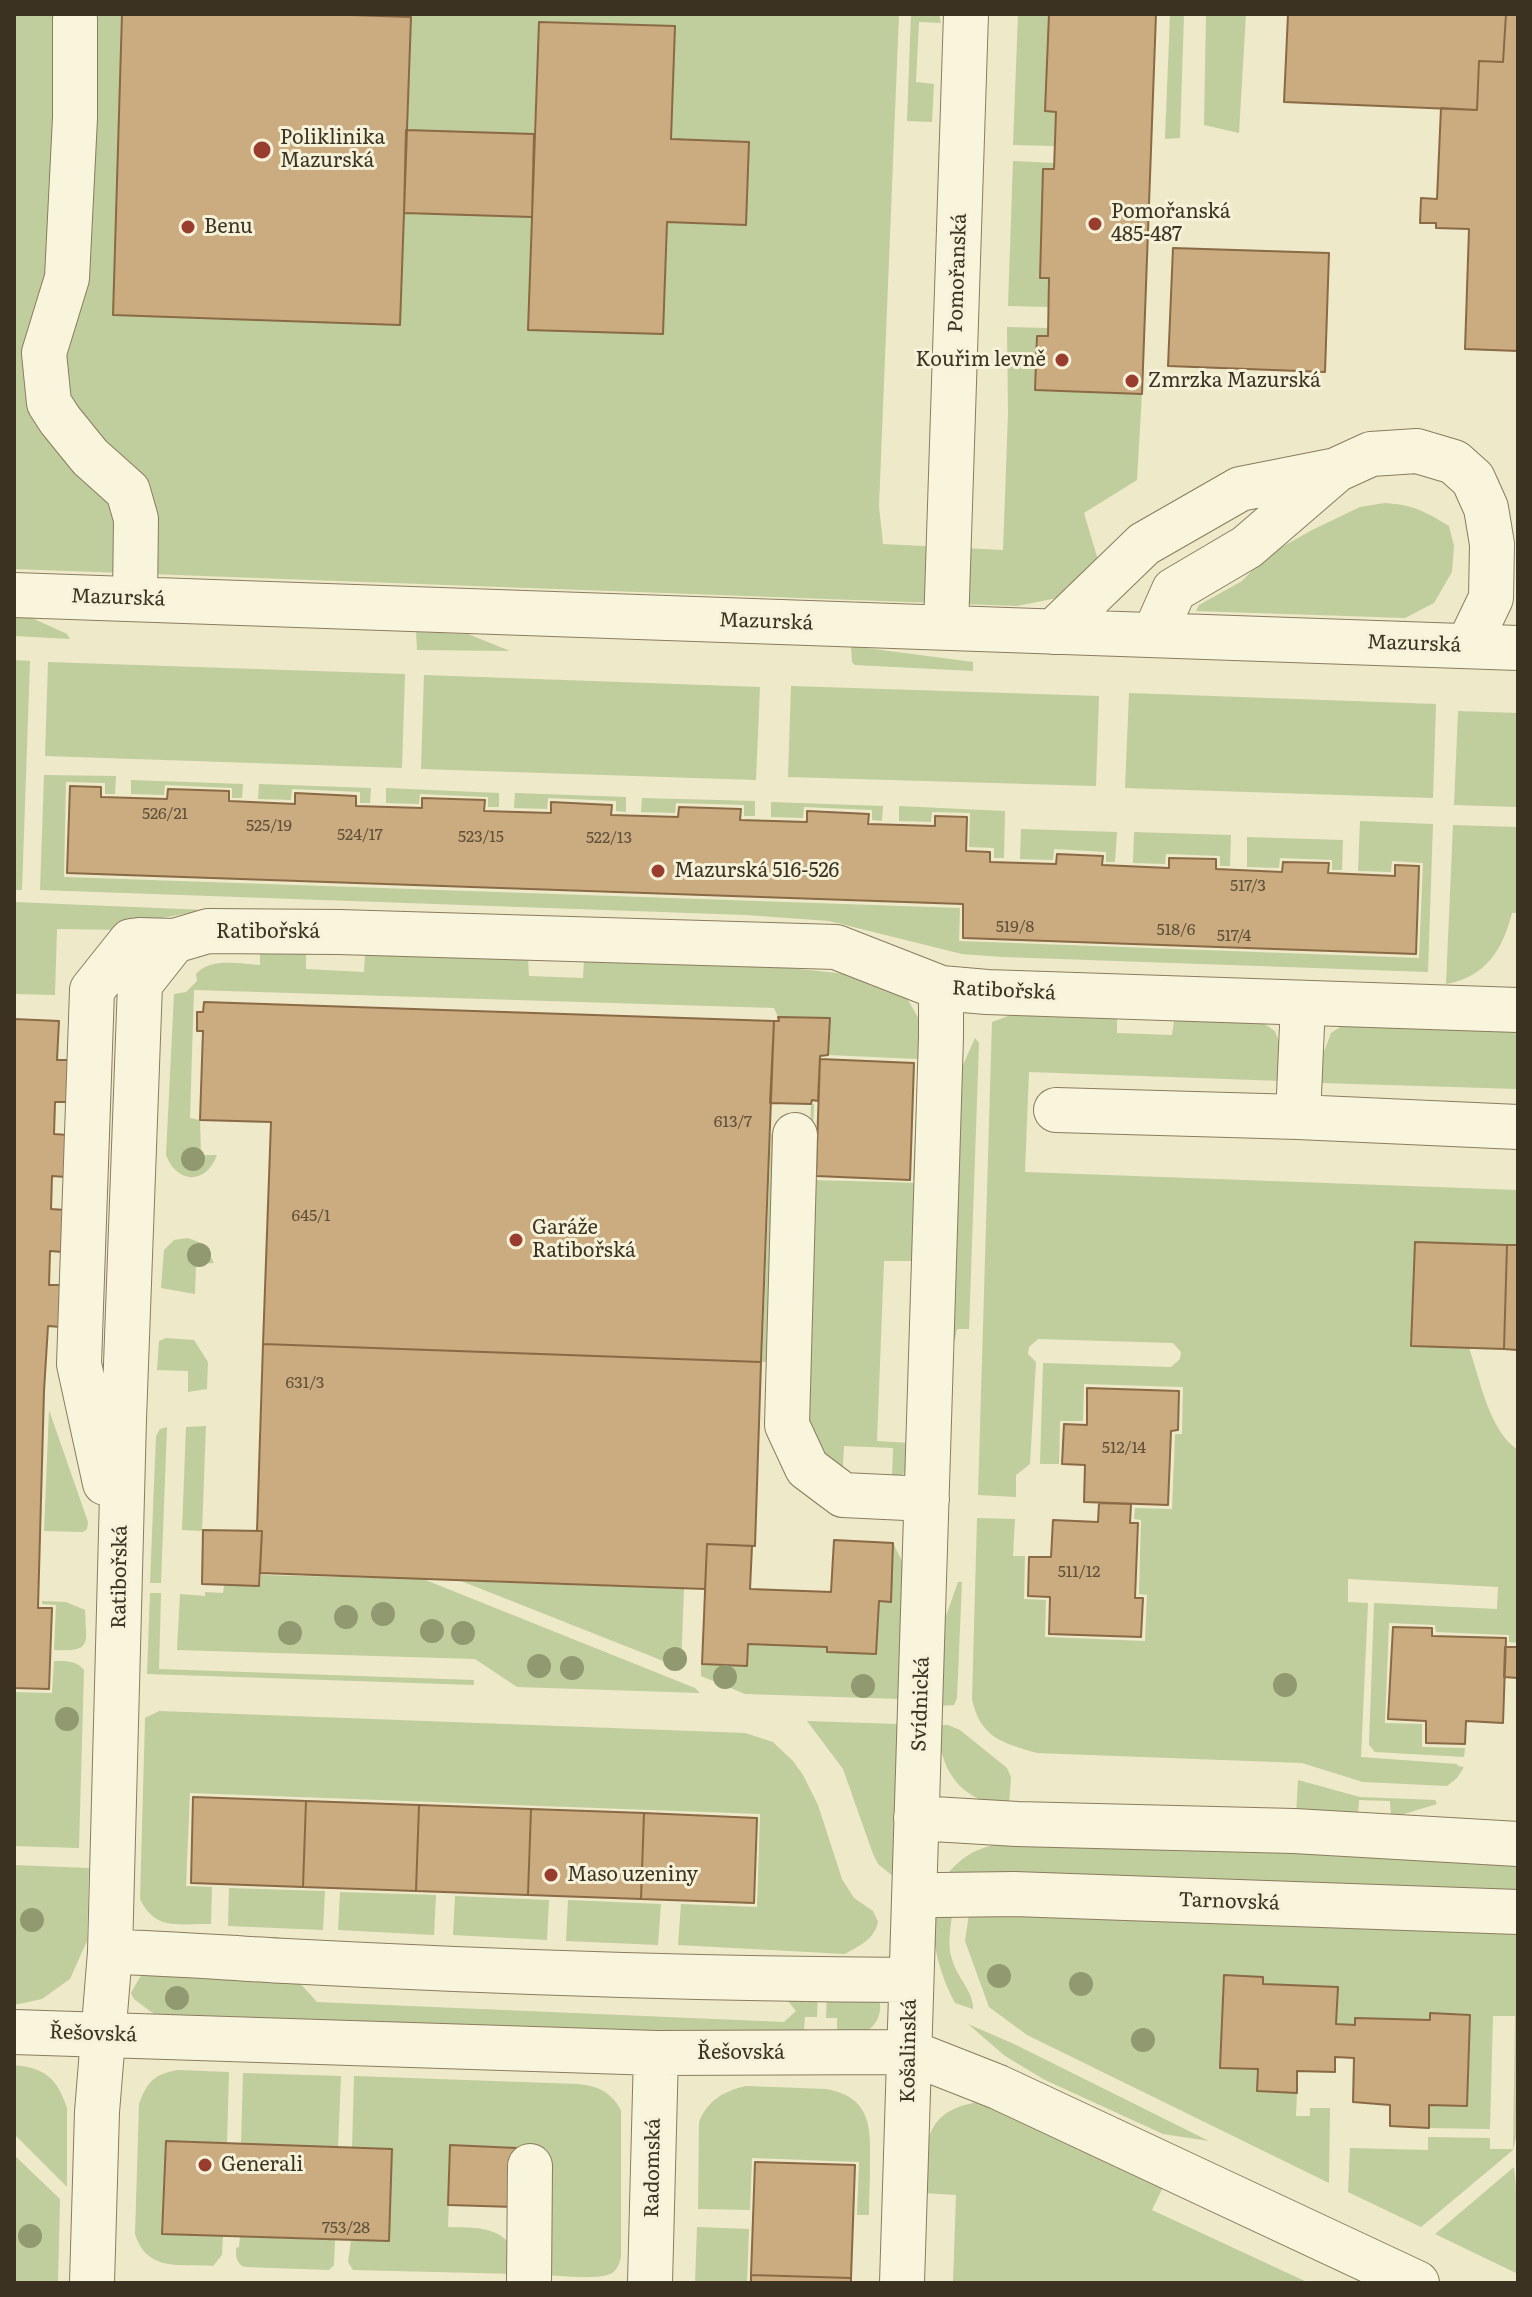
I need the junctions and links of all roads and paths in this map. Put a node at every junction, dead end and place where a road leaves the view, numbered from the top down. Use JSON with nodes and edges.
{"nodes":[{"id":1,"x":966,"y":14,"type":"edge"},
{"id":2,"x":75,"y":19,"type":"dead end"},
{"id":3,"x":1336,"y":470,"type":"junction"},
{"id":4,"x":14,"y":595,"type":"edge"},
{"id":5,"x":135,"y":599,"type":"junction"},
{"id":6,"x":946,"y":628,"type":"junction"},
{"id":7,"x":1053,"y":632,"type":"junction"},
{"id":8,"x":1154,"y":635,"type":"junction"},
{"id":9,"x":1468,"y":646,"type":"junction"},
{"id":10,"x":1518,"y":648,"type":"edge"},
{"id":11,"x":941,"y":988,"type":"junction"},
{"id":12,"x":1303,"y":1003,"type":"junction"},
{"id":13,"x":1518,"y":1010,"type":"edge"},
{"id":14,"x":1056,"y":1110,"type":"dead end"},
{"id":15,"x":1298,"y":1117,"type":"junction"},
{"id":16,"x":1518,"y":1127,"type":"edge"},
{"id":17,"x":795,"y":1135,"type":"dead end"},
{"id":18,"x":927,"y":1499,"type":"junction"},
{"id":19,"x":916,"y":1818,"type":"junction"},
{"id":20,"x":1518,"y":1844,"type":"edge"},
{"id":21,"x":939,"y":1895,"type":"dead end"},
{"id":22,"x":1518,"y":1912,"type":"edge"},
{"id":23,"x":110,"y":1952,"type":"junction"},
{"id":24,"x":911,"y":1980,"type":"junction"},
{"id":25,"x":14,"y":2032,"type":"edge"},
{"id":26,"x":103,"y":2035,"type":"junction"},
{"id":27,"x":909,"y":2052,"type":"junction"},
{"id":28,"x":656,"y":2053,"type":"junction"},
{"id":29,"x":530,"y":2166,"type":"dead end"},
{"id":30,"x":92,"y":2283,"type":"edge"},
{"id":31,"x":529,"y":2283,"type":"edge"},
{"id":32,"x":650,"y":2283,"type":"edge"},
{"id":33,"x":902,"y":2283,"type":"edge"},
{"id":34,"x":1417,"y":2283,"type":"edge"}],
"edges":[{"from":1,"to":6,"type":"street","name":"Pomořanská"},
{"from":2,"to":5,"type":"street"},
{"from":3,"to":7,"type":"street"},
{"from":3,"to":8,"type":"street"},
{"from":3,"to":9,"type":"street"},
{"from":4,"to":5,"type":"street","name":"Mazurská"},
{"from":5,"to":6,"type":"street","name":"Mazurská"},
{"from":6,"to":7,"type":"street","name":"Mazurská"},
{"from":7,"to":8,"type":"street","name":"Mazurská"},
{"from":8,"to":9,"type":"street","name":"Mazurská"},
{"from":9,"to":10,"type":"street","name":"Mazurská"},
{"from":11,"to":12,"type":"street","name":"Ratibořská"},
{"from":11,"to":18,"type":"street","name":"Svídnická"},
{"from":11,"to":23,"type":"street","name":"Ratibořská"},
{"from":12,"to":13,"type":"street","name":"Ratibořská"},
{"from":12,"to":15,"type":"street"},
{"from":14,"to":15,"type":"street"},
{"from":15,"to":16,"type":"street"},
{"from":17,"to":18,"type":"street"},
{"from":18,"to":19,"type":"street","name":"Svídnická"},
{"from":19,"to":20,"type":"street"},
{"from":19,"to":24,"type":"street","name":"Košalinská"},
{"from":21,"to":22,"type":"street","name":"Tarnovská"},
{"from":23,"to":24,"type":"street"},
{"from":23,"to":26,"type":"street","name":"Ratibořská"},
{"from":24,"to":27,"type":"street","name":"Košalinská"},
{"from":25,"to":26,"type":"street","name":"Řešovská"},
{"from":26,"to":28,"type":"street","name":"Řešovská"},
{"from":26,"to":30,"type":"street","name":"Ratibořská"},
{"from":27,"to":28,"type":"street","name":"Řešovská"},
{"from":27,"to":33,"type":"street","name":"Košalinská"},
{"from":27,"to":34,"type":"street","name":"Řešovská"},
{"from":28,"to":32,"type":"street","name":"Radomská"},
{"from":29,"to":31,"type":"street"}]}
